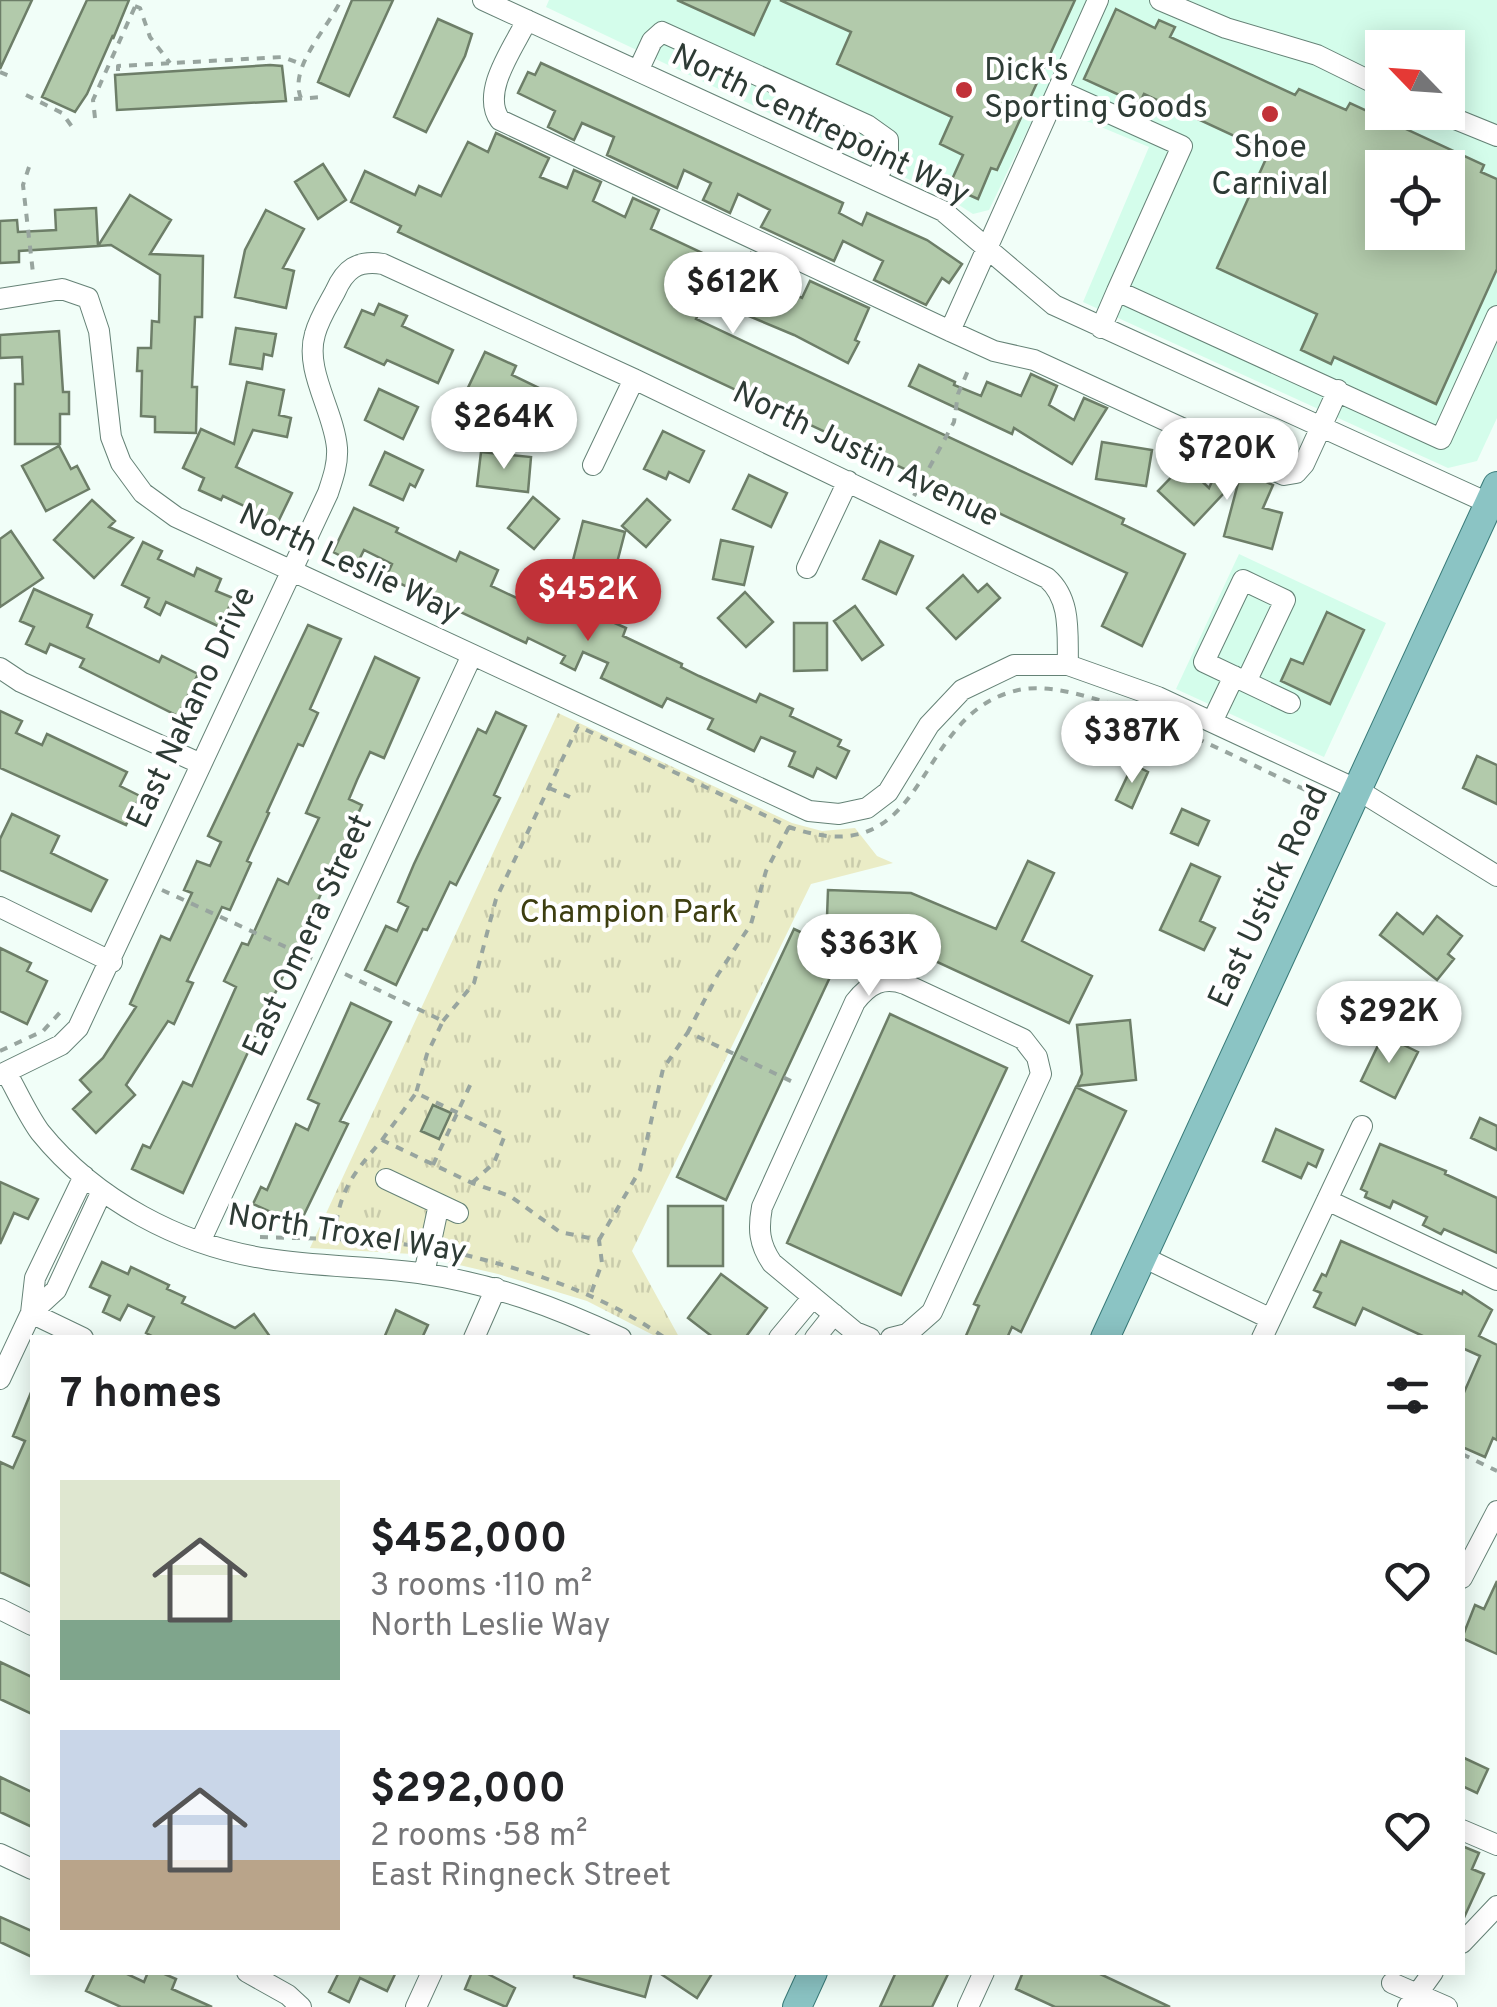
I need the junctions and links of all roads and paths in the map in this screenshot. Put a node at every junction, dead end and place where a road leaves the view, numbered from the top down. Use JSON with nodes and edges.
{"nodes":[{"id":1,"x":341,"y":0,"type":"edge"},
{"id":2,"x":483,"y":0,"type":"edge"},
{"id":3,"x":1098,"y":0,"type":"edge"},
{"id":4,"x":1160,"y":0,"type":"edge"},
{"id":5,"x":137,"y":3,"type":"edge"},
{"id":6,"x":528,"y":20,"type":"junction"},
{"id":7,"x":170,"y":63,"type":"junction"},
{"id":8,"x":300,"y":68,"type":"junction"},
{"id":9,"x":118,"y":71,"type":"dead end"},
{"id":10,"x":638,"y":71,"type":"junction"},
{"id":11,"x":0,"y":72,"type":"edge"},
{"id":12,"x":14,"y":78,"type":"dead end"},
{"id":13,"x":1365,"y":79,"type":"edge"},
{"id":14,"x":1058,"y":90,"type":"junction"},
{"id":15,"x":26,"y":95,"type":"dead end"},
{"id":16,"x":324,"y":97,"type":"dead end"},
{"id":17,"x":95,"y":118,"type":"dead end"},
{"id":18,"x":1465,"y":123,"type":"edge"},
{"id":19,"x":72,"y":128,"type":"dead end"},
{"id":20,"x":1497,"y":136,"type":"edge"},
{"id":21,"x":29,"y":167,"type":"dead end"},
{"id":22,"x":876,"y":180,"type":"junction"},
{"id":23,"x":987,"y":248,"type":"junction"},
{"id":24,"x":350,"y":267,"type":"joint"},
{"id":25,"x":1117,"y":291,"type":"junction"},
{"id":26,"x":35,"y":293,"type":"junction"},
{"id":27,"x":0,"y":298,"type":"edge"},
{"id":28,"x":1497,"y":316,"type":"edge"},
{"id":29,"x":1101,"y":328,"type":"junction"},
{"id":30,"x":950,"y":331,"type":"junction"},
{"id":31,"x":970,"y":366,"type":"dead end"},
{"id":32,"x":634,"y":379,"type":"junction"},
{"id":33,"x":1338,"y":390,"type":"junction"},
{"id":34,"x":1320,"y":428,"type":"junction"},
{"id":35,"x":593,"y":465,"type":"dead end"},
{"id":36,"x":848,"y":480,"type":"junction"},
{"id":37,"x":1494,"y":499,"type":"edge"},
{"id":38,"x":908,"y":510,"type":"junction"},
{"id":39,"x":807,"y":568,"type":"dead end"},
{"id":40,"x":289,"y":572,"type":"junction"},
{"id":41,"x":472,"y":655,"type":"junction"},
{"id":42,"x":1068,"y":666,"type":"junction"},
{"id":43,"x":0,"y":668,"type":"edge"},
{"id":44,"x":1240,"y":679,"type":"junction"},
{"id":45,"x":1290,"y":703,"type":"dead end"},
{"id":46,"x":1212,"y":722,"type":"junction"},
{"id":47,"x":199,"y":763,"type":"junction"},
{"id":48,"x":549,"y":788,"type":"dead end"},
{"id":49,"x":1358,"y":790,"type":"junction"},
{"id":50,"x":570,"y":797,"type":"dead end"},
{"id":51,"x":789,"y":827,"type":"dead end"},
{"id":52,"x":1497,"y":876,"type":"edge"},
{"id":53,"x":158,"y":888,"type":"dead end"},
{"id":54,"x":0,"y":907,"type":"edge"},
{"id":55,"x":316,"y":961,"type":"dead end"},
{"id":56,"x":112,"y":962,"type":"junction"},
{"id":57,"x":339,"y":972,"type":"dead end"},
{"id":58,"x":69,"y":999,"type":"dead end"},
{"id":59,"x":688,"y":1032,"type":"junction"},
{"id":60,"x":0,"y":1051,"type":"edge"},
{"id":61,"x":3,"y":1074,"type":"edge"},
{"id":62,"x":473,"y":1079,"type":"dead end"},
{"id":63,"x":815,"y":1092,"type":"junction"},
{"id":64,"x":416,"y":1094,"type":"junction"},
{"id":65,"x":457,"y":1113,"type":"junction"},
{"id":66,"x":1362,"y":1126,"type":"dead end"},
{"id":67,"x":382,"y":1140,"type":"dead end"},
{"id":68,"x":433,"y":1165,"type":"dead end"},
{"id":69,"x":84,"y":1176,"type":"junction"},
{"id":70,"x":386,"y":1179,"type":"dead end"},
{"id":71,"x":472,"y":1183,"type":"dead end"},
{"id":72,"x":102,"y":1191,"type":"junction"},
{"id":73,"x":1326,"y":1200,"type":"junction"},
{"id":74,"x":599,"y":1240,"type":"dead end"},
{"id":75,"x":200,"y":1242,"type":"junction"},
{"id":76,"x":1142,"y":1257,"type":"junction"},
{"id":77,"x":424,"y":1274,"type":"junction"},
{"id":78,"x":1497,"y":1280,"type":"edge"},
{"id":79,"x":496,"y":1288,"type":"junction"},
{"id":80,"x":814,"y":1297,"type":"junction"},
{"id":81,"x":31,"y":1313,"type":"junction"},
{"id":82,"x":834,"y":1314,"type":"junction"},
{"id":83,"x":1267,"y":1328,"type":"edge"},
{"id":84,"x":77,"y":1335,"type":"edge"},
{"id":85,"x":475,"y":1335,"type":"edge"},
{"id":86,"x":614,"y":1335,"type":"edge"},
{"id":87,"x":782,"y":1335,"type":"edge"},
{"id":88,"x":816,"y":1335,"type":"edge"},
{"id":89,"x":862,"y":1335,"type":"edge"},
{"id":90,"x":900,"y":1335,"type":"edge"},
{"id":91,"x":1106,"y":1335,"type":"edge"},
{"id":92,"x":0,"y":1380,"type":"edge"},
{"id":93,"x":1465,"y":1455,"type":"edge"},
{"id":94,"x":1497,"y":1470,"type":"edge"},
{"id":95,"x":1497,"y":1511,"type":"edge"},
{"id":96,"x":1465,"y":1572,"type":"edge"},
{"id":97,"x":0,"y":1609,"type":"edge"},
{"id":98,"x":30,"y":1624,"type":"edge"},
{"id":99,"x":1465,"y":1831,"type":"edge"},
{"id":100,"x":1497,"y":1846,"type":"edge"},
{"id":101,"x":0,"y":1854,"type":"edge"},
{"id":102,"x":30,"y":1868,"type":"edge"},
{"id":103,"x":1497,"y":1906,"type":"edge"},
{"id":104,"x":1465,"y":1940,"type":"edge"},
{"id":105,"x":253,"y":1975,"type":"edge"},
{"id":106,"x":431,"y":1975,"type":"edge"},
{"id":107,"x":811,"y":1975,"type":"edge"},
{"id":108,"x":983,"y":1975,"type":"edge"},
{"id":109,"x":1431,"y":1975,"type":"edge"},
{"id":110,"x":1392,"y":1982,"type":"dead end"},
{"id":111,"x":1413,"y":2000,"type":"edge"},
{"id":112,"x":975,"y":2005,"type":"edge"},
{"id":113,"x":301,"y":2007,"type":"edge"},
{"id":114,"x":416,"y":2007,"type":"edge"},
{"id":115,"x":797,"y":2007,"type":"edge"},
{"id":116,"x":1447,"y":2007,"type":"edge"}],
"edges":[{"from":1,"to":8,"type":"path"},
{"from":2,"to":6,"type":"street","name":"North Centrepoint Way"},
{"from":3,"to":14,"type":"street"},
{"from":4,"to":13,"type":"street"},
{"from":5,"to":7,"type":"path"},
{"from":5,"to":17,"type":"path"},
{"from":6,"to":10,"type":"street","name":"North Centrepoint Way"},
{"from":6,"to":30,"type":"street"},
{"from":7,"to":8,"type":"path"},
{"from":7,"to":9,"type":"path"},
{"from":8,"to":16,"type":"path"},
{"from":10,"to":22,"type":"street","name":"North Centrepoint Way"},
{"from":10,"to":22,"type":"street"},
{"from":11,"to":12,"type":"path"},
{"from":14,"to":23,"type":"street"},
{"from":14,"to":25,"type":"street"},
{"from":15,"to":19,"type":"path"},
{"from":18,"to":20,"type":"street"},
{"from":21,"to":26,"type":"path"},
{"from":22,"to":23,"type":"street","name":"North Centrepoint Way"},
{"from":23,"to":29,"type":"street","name":"North Centrepoint Way"},
{"from":23,"to":30,"type":"street"},
{"from":24,"to":32,"type":"street","name":"North Justin Avenue"},
{"from":24,"to":40,"type":"street","name":"East Nakano Drive"},
{"from":25,"to":29,"type":"street"},
{"from":25,"to":33,"type":"street"},
{"from":26,"to":27,"type":"street"},
{"from":26,"to":40,"type":"street","name":"North Leslie Way"},
{"from":28,"to":33,"type":"street"},
{"from":29,"to":34,"type":"street","name":"North Centrepoint Way"},
{"from":30,"to":34,"type":"street"},
{"from":31,"to":38,"type":"path"},
{"from":32,"to":35,"type":"street"},
{"from":32,"to":36,"type":"street","name":"North Justin Avenue"},
{"from":33,"to":34,"type":"street"},
{"from":34,"to":37,"type":"street","name":"North Centrepoint Way"},
{"from":36,"to":38,"type":"street","name":"North Justin Avenue"},
{"from":36,"to":39,"type":"street"},
{"from":37,"to":49,"type":"main road","name":"East Ustick Road"},
{"from":38,"to":42,"type":"street","name":"North Justin Avenue"},
{"from":40,"to":41,"type":"street","name":"North Leslie Way"},
{"from":40,"to":47,"type":"street","name":"East Nakano Drive"},
{"from":41,"to":42,"type":"street","name":"North Leslie Way"},
{"from":41,"to":75,"type":"street","name":"East Omera Street"},
{"from":42,"to":46,"type":"street","name":"North Leslie Way"},
{"from":43,"to":47,"type":"street"},
{"from":44,"to":44,"type":"street"},
{"from":44,"to":45,"type":"street"},
{"from":44,"to":46,"type":"street"},
{"from":46,"to":49,"type":"street","name":"North Leslie Way"},
{"from":47,"to":56,"type":"street","name":"East Nakano Drive"},
{"from":48,"to":50,"type":"path"},
{"from":49,"to":52,"type":"street","name":"North Leslie Way"},
{"from":49,"to":76,"type":"main road","name":"East Ustick Road"},
{"from":51,"to":59,"type":"path"},
{"from":53,"to":55,"type":"path"},
{"from":54,"to":56,"type":"street"},
{"from":56,"to":61,"type":"street","name":"East Nakano Drive"},
{"from":57,"to":64,"type":"path"},
{"from":58,"to":60,"type":"path"},
{"from":59,"to":63,"type":"path"},
{"from":59,"to":74,"type":"path"},
{"from":61,"to":69,"type":"street","name":"North Troxel Way"},
{"from":62,"to":65,"type":"path"},
{"from":63,"to":80,"type":"street"},
{"from":63,"to":90,"type":"street"},
{"from":64,"to":65,"type":"path"},
{"from":64,"to":67,"type":"path"},
{"from":65,"to":68,"type":"path"},
{"from":65,"to":71,"type":"path"},
{"from":66,"to":73,"type":"street"},
{"from":69,"to":72,"type":"street","name":"North Troxel Way"},
{"from":69,"to":81,"type":"street"},
{"from":70,"to":77,"type":"street"},
{"from":72,"to":75,"type":"street","name":"North Troxel Way"},
{"from":72,"to":81,"type":"street"},
{"from":73,"to":78,"type":"street"},
{"from":73,"to":83,"type":"street"},
{"from":75,"to":77,"type":"street","name":"North Troxel Way"},
{"from":76,"to":83,"type":"street"},
{"from":76,"to":91,"type":"main road","name":"East Ustick Road"},
{"from":77,"to":79,"type":"street","name":"North Troxel Way"},
{"from":79,"to":85,"type":"street"},
{"from":79,"to":86,"type":"street","name":"North Troxel Way"},
{"from":80,"to":82,"type":"street"},
{"from":80,"to":87,"type":"street"},
{"from":81,"to":84,"type":"street"},
{"from":81,"to":92,"type":"street"},
{"from":82,"to":88,"type":"street"},
{"from":82,"to":89,"type":"street"},
{"from":93,"to":94,"type":"path"},
{"from":95,"to":96,"type":"street"},
{"from":97,"to":98,"type":"street"},
{"from":99,"to":100,"type":"street"},
{"from":101,"to":102,"type":"street"},
{"from":103,"to":104,"type":"street"},
{"from":105,"to":113,"type":"street"},
{"from":106,"to":114,"type":"street"},
{"from":107,"to":115,"type":"main road"},
{"from":108,"to":112,"type":"street"},
{"from":109,"to":111,"type":"street"},
{"from":110,"to":111,"type":"street"},
{"from":111,"to":116,"type":"street"}]}
